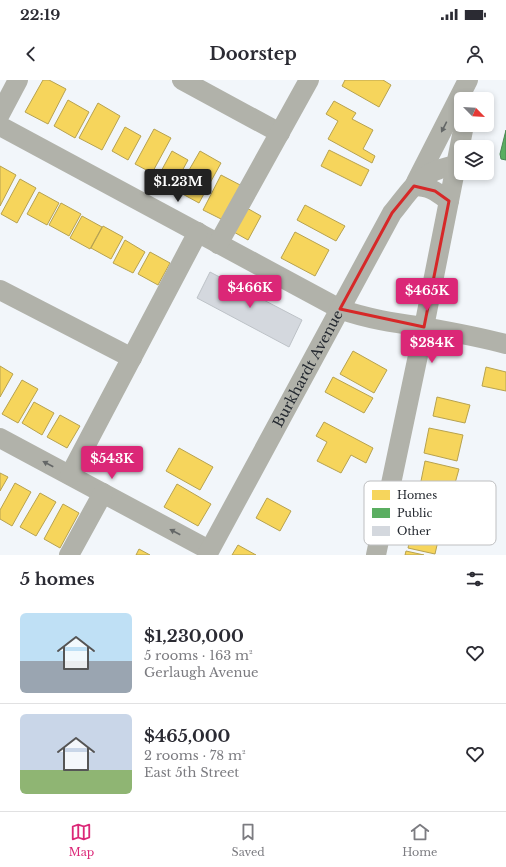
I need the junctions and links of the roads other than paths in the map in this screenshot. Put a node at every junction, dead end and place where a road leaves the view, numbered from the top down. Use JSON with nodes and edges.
{"nodes":[{"id":1,"x":18,"y":80,"type":"edge"},
{"id":2,"x":182,"y":80,"type":"edge"},
{"id":3,"x":309,"y":80,"type":"edge"},
{"id":4,"x":468,"y":80,"type":"edge"},
{"id":5,"x":473,"y":80,"type":"edge"},
{"id":6,"x":470,"y":92,"type":"edge"},
{"id":7,"x":0,"y":114,"type":"edge"},
{"id":8,"x":0,"y":126,"type":"edge"},
{"id":9,"x":280,"y":133,"type":"junction"},
{"id":10,"x":454,"y":165,"type":"edge"},
{"id":11,"x":454,"y":175,"type":"edge"},
{"id":12,"x":414,"y":186,"type":"junction"},
{"id":13,"x":449,"y":201,"type":"junction"},
{"id":14,"x":198,"y":232,"type":"junction"},
{"id":15,"x":218,"y":244,"type":"junction"},
{"id":16,"x":0,"y":290,"type":"edge"},
{"id":17,"x":340,"y":309,"type":"junction"},
{"id":18,"x":424,"y":327,"type":"junction"},
{"id":19,"x":506,"y":344,"type":"edge"},
{"id":20,"x":132,"y":358,"type":"junction"},
{"id":21,"x":0,"y":438,"type":"edge"},
{"id":22,"x":70,"y":475,"type":"junction"},
{"id":23,"x":392,"y":481,"type":"edge"},
{"id":24,"x":103,"y":493,"type":"junction"},
{"id":25,"x":378,"y":545,"type":"edge"},
{"id":26,"x":208,"y":553,"type":"edge"},
{"id":27,"x":69,"y":555,"type":"edge"},
{"id":28,"x":376,"y":555,"type":"edge"}],
"edges":[{"from":1,"to":7,"type":"street"},
{"from":2,"to":9,"type":"street"},
{"from":3,"to":9,"type":"street"},
{"from":4,"to":12,"type":"street","name":"Burkhardt Avenue","one_way":true},
{"from":5,"to":6,"type":"street"},
{"from":8,"to":14,"type":"street"},
{"from":9,"to":15,"type":"street"},
{"from":10,"to":12,"type":"street","name":"Burkhardt Avenue"},
{"from":11,"to":13,"type":"street"},
{"from":12,"to":13,"type":"street"},
{"from":12,"to":17,"type":"street","name":"Burkhardt Avenue"},
{"from":13,"to":18,"type":"street"},
{"from":14,"to":15,"type":"street"},
{"from":14,"to":20,"type":"street"},
{"from":15,"to":17,"type":"street"},
{"from":16,"to":20,"type":"street"},
{"from":17,"to":18,"type":"street"},
{"from":17,"to":26,"type":"street","name":"Burkhardt Avenue"},
{"from":18,"to":19,"type":"street"},
{"from":18,"to":23,"type":"street"},
{"from":20,"to":22,"type":"street"},
{"from":22,"to":21,"type":"street","one_way":true},
{"from":22,"to":24,"type":"street"},
{"from":26,"to":24,"type":"street","one_way":true},
{"from":24,"to":27,"type":"street"},
{"from":25,"to":28,"type":"street"}]}
